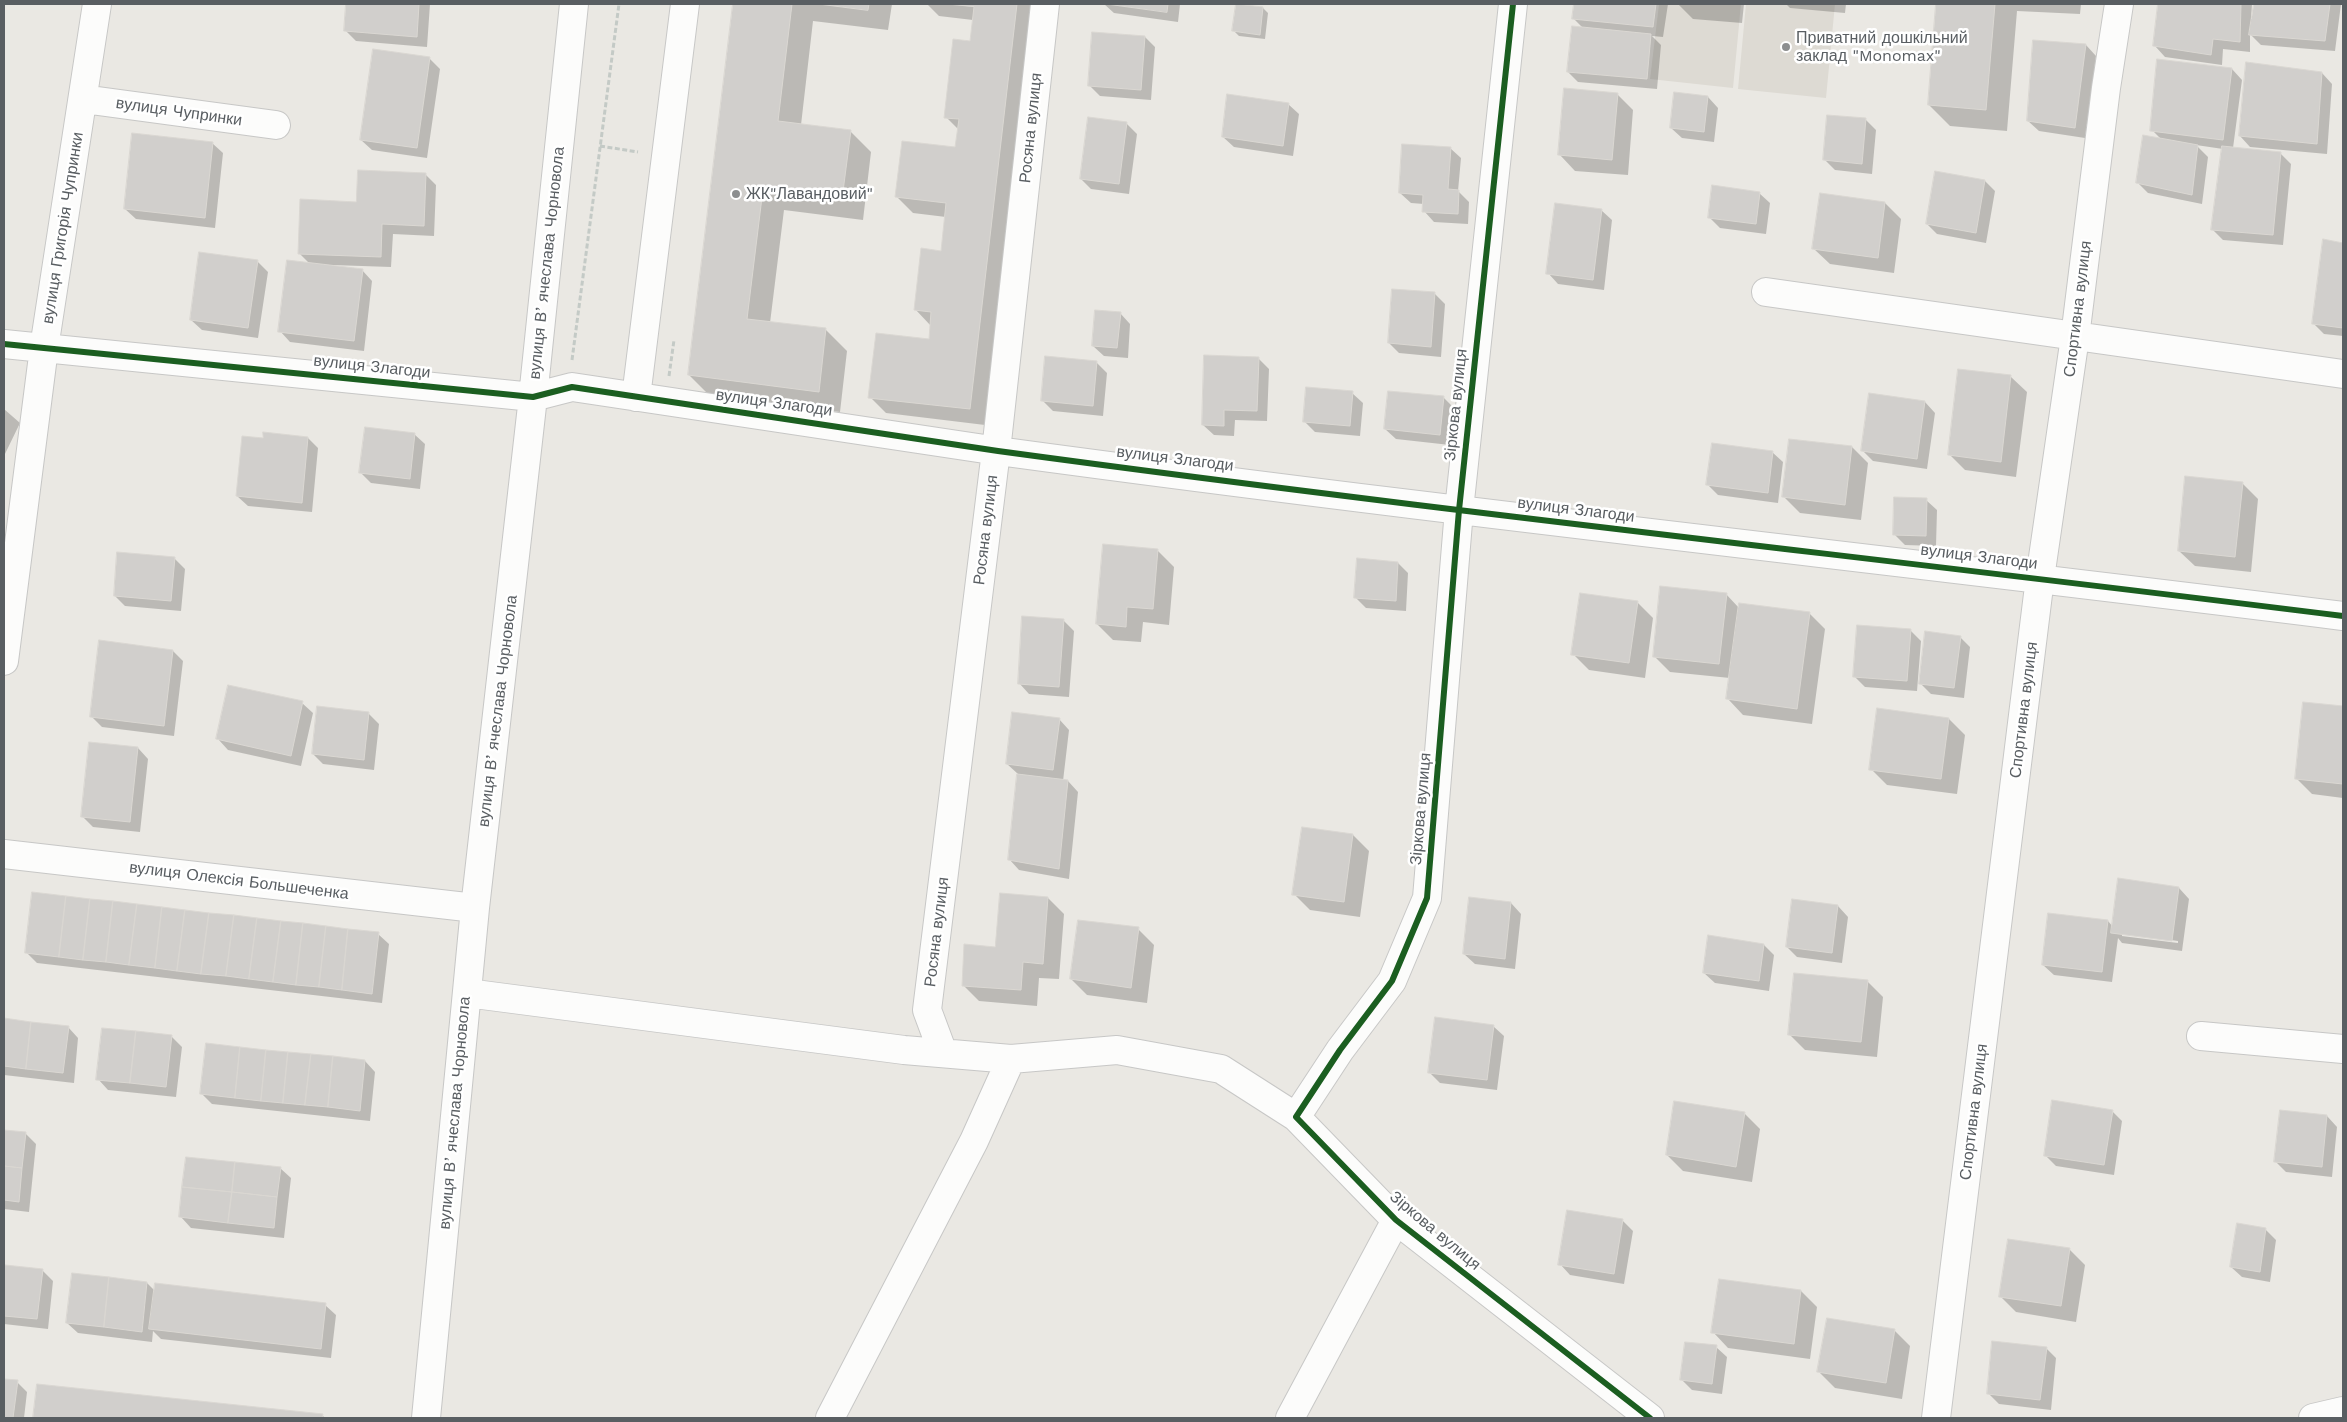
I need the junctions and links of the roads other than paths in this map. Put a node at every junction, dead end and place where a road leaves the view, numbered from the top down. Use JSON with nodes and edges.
{"nodes":[{"id":1,"x":97,"y":4,"type":"edge"},
{"id":2,"x":574,"y":4,"type":"edge"},
{"id":3,"x":685,"y":4,"type":"edge"},
{"id":4,"x":1045,"y":4,"type":"edge"},
{"id":5,"x":1513,"y":4,"type":"edge"},
{"id":6,"x":2119,"y":4,"type":"edge"},
{"id":7,"x":82,"y":99,"type":"junction"},
{"id":8,"x":276,"y":125,"type":"dead end"},
{"id":9,"x":1766,"y":292,"type":"dead end"},
{"id":10,"x":2074,"y":337,"type":"junction"},
{"id":11,"x":4,"y":344,"type":"edge"},
{"id":12,"x":44,"y":348,"type":"junction"},
{"id":13,"x":2343,"y":374,"type":"edge"},
{"id":14,"x":533,"y":397,"type":"junction"},
{"id":15,"x":636,"y":397,"type":"junction"},
{"id":16,"x":996,"y":450,"type":"junction"},
{"id":17,"x":1459,"y":510,"type":"junction"},
{"id":18,"x":2040,"y":578,"type":"junction"},
{"id":19,"x":2343,"y":616,"type":"edge"},
{"id":20,"x":4,"y":661,"type":"edge"},
{"id":21,"x":4,"y":854,"type":"edge"},
{"id":22,"x":475,"y":908,"type":"junction"},
{"id":23,"x":467,"y":993,"type":"junction"},
{"id":24,"x":2201,"y":1036,"type":"dead end"},
{"id":25,"x":2343,"y":1049,"type":"edge"},
{"id":26,"x":943,"y":1053,"type":"junction"},
{"id":27,"x":1011,"y":1059,"type":"junction"},
{"id":28,"x":1296,"y":1117,"type":"junction"},
{"id":29,"x":1396,"y":1220,"type":"junction"},
{"id":30,"x":2343,"y":1411,"type":"edge"},
{"id":31,"x":426,"y":1418,"type":"edge"},
{"id":32,"x":830,"y":1418,"type":"edge"},
{"id":33,"x":1290,"y":1418,"type":"edge"},
{"id":34,"x":1650,"y":1418,"type":"edge"},
{"id":35,"x":1936,"y":1418,"type":"edge"},
{"id":36,"x":2313,"y":1418,"type":"edge"}],
"edges":[{"from":1,"to":7,"type":"street","name":"вулиця Григорія Чупринки"},
{"from":2,"to":14,"type":"street","name":"вулиця Вʼячеслава Чорновола"},
{"from":3,"to":15,"type":"street"},
{"from":4,"to":16,"type":"street","name":"Росяна вулиця"},
{"from":5,"to":17,"type":"street","name":"Зіркова вулиця"},
{"from":6,"to":10,"type":"street","name":"Спортивна вулиця"},
{"from":7,"to":8,"type":"street","name":"вулиця Чупринки"},
{"from":7,"to":12,"type":"street","name":"вулиця Григорія Чупринки"},
{"from":9,"to":10,"type":"street"},
{"from":10,"to":13,"type":"street"},
{"from":10,"to":18,"type":"street","name":"Спортивна вулиця"},
{"from":11,"to":12,"type":"street","name":"вулиця Злагоди"},
{"from":12,"to":14,"type":"street","name":"вулиця Злагоди"},
{"from":12,"to":20,"type":"street","name":"вулиця Григорія Чупринки"},
{"from":14,"to":15,"type":"street","name":"вулиця Злагоди"},
{"from":14,"to":22,"type":"street","name":"вулиця Вʼячеслава Чорновола"},
{"from":15,"to":16,"type":"street","name":"вулиця Злагоди"},
{"from":16,"to":17,"type":"street","name":"вулиця Злагоди"},
{"from":16,"to":26,"type":"street","name":"Росяна вулиця"},
{"from":17,"to":18,"type":"street","name":"вулиця Злагоди"},
{"from":17,"to":28,"type":"street","name":"Зіркова вулиця"},
{"from":18,"to":19,"type":"street","name":"вулиця Злагоди"},
{"from":18,"to":35,"type":"street","name":"Спортивна вулиця"},
{"from":21,"to":22,"type":"street","name":"вулиця Олексія Большеченка"},
{"from":22,"to":23,"type":"street","name":"вулиця Вʼячеслава Чорновола"},
{"from":23,"to":26,"type":"street"},
{"from":23,"to":31,"type":"street","name":"вулиця Вʼячеслава Чорновола"},
{"from":24,"to":25,"type":"street"},
{"from":26,"to":27,"type":"street"},
{"from":27,"to":28,"type":"street"},
{"from":27,"to":32,"type":"street"},
{"from":28,"to":29,"type":"street","name":"Зіркова вулиця"},
{"from":29,"to":33,"type":"street"},
{"from":29,"to":34,"type":"street","name":"Зіркова вулиця"},
{"from":30,"to":36,"type":"street"}]}
